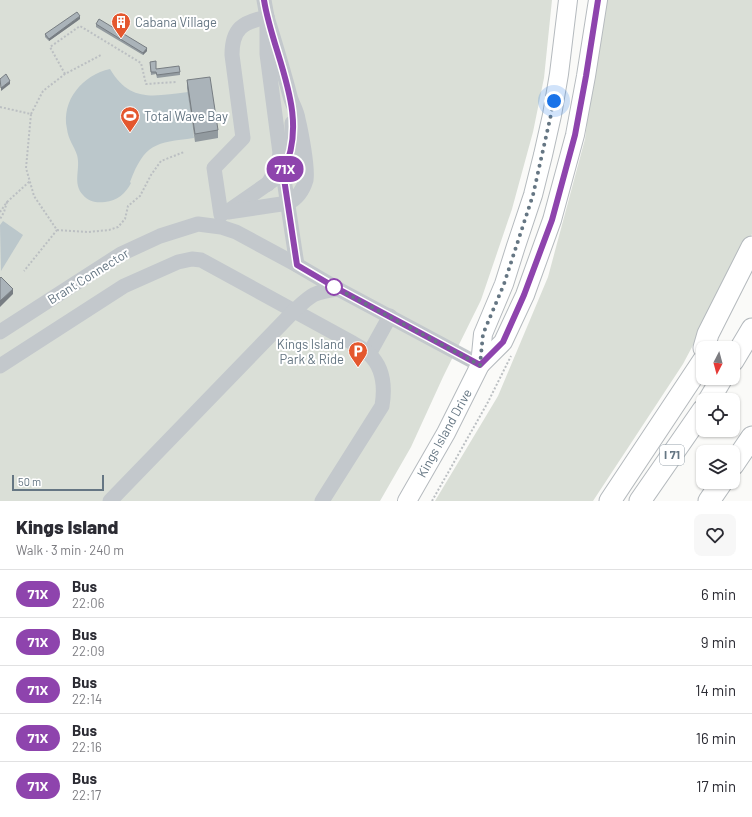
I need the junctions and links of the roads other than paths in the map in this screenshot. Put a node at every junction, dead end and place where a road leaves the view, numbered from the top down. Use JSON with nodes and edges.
{"nodes":[{"id":1,"x":264,"y":0,"type":"edge"},
{"id":2,"x":568,"y":0,"type":"edge"},
{"id":3,"x":598,"y":0,"type":"edge"},
{"id":4,"x":267,"y":17,"type":"junction"},
{"id":5,"x":291,"y":98,"type":"junction"},
{"id":6,"x":283,"y":172,"type":"junction"},
{"id":7,"x":268,"y":184,"type":"junction"},
{"id":8,"x":288,"y":203,"type":"junction"},
{"id":9,"x":224,"y":213,"type":"junction"},
{"id":10,"x":198,"y":224,"type":"junction"},
{"id":11,"x":752,"y":247,"type":"edge"},
{"id":12,"x":297,"y":265,"type":"junction"},
{"id":13,"x":752,"y":279,"type":"edge"},
{"id":14,"x":338,"y":289,"type":"junction"},
{"id":15,"x":294,"y":311,"type":"junction"},
{"id":16,"x":390,"y":316,"type":"junction"},
{"id":17,"x":752,"y":329,"type":"edge"},
{"id":18,"x":0,"y":332,"type":"edge"},
{"id":19,"x":706,"y":341,"type":"edge"},
{"id":20,"x":715,"y":341,"type":"edge"},
{"id":21,"x":740,"y":349,"type":"edge"},
{"id":22,"x":369,"y":354,"type":"junction"},
{"id":23,"x":480,"y":365,"type":"junction"},
{"id":24,"x":0,"y":366,"type":"edge"},
{"id":25,"x":696,"y":372,"type":"edge"},
{"id":26,"x":696,"y":420,"type":"edge"},
{"id":27,"x":752,"y":437,"type":"edge"},
{"id":28,"x":740,"y":455,"type":"edge"},
{"id":29,"x":717,"y":489,"type":"edge"},
{"id":30,"x":110,"y":501,"type":"edge"},
{"id":31,"x":322,"y":501,"type":"edge"},
{"id":32,"x":407,"y":501,"type":"edge"},
{"id":33,"x":610,"y":501,"type":"edge"},
{"id":34,"x":640,"y":501,"type":"edge"},
{"id":35,"x":709,"y":501,"type":"edge"}],
"edges":[{"from":1,"to":4,"type":"lane"},
{"from":2,"to":23,"type":"main road","name":"Kings Island Drive"},
{"from":3,"to":23,"type":"main road","name":"Kings Island Drive"},
{"from":4,"to":5,"type":"lane"},
{"from":4,"to":7,"type":"lane"},
{"from":4,"to":9,"type":"lane"},
{"from":5,"to":6,"type":"lane"},
{"from":5,"to":8,"type":"lane"},
{"from":6,"to":7,"type":"lane"},
{"from":6,"to":8,"type":"lane"},
{"from":7,"to":9,"type":"lane"},
{"from":8,"to":9,"type":"lane"},
{"from":8,"to":12,"type":"lane"},
{"from":9,"to":10,"type":"lane"},
{"from":10,"to":12,"type":"lane","name":"Brant Connector"},
{"from":10,"to":18,"type":"lane","name":"Brant Connector"},
{"from":11,"to":19,"type":"highway"},
{"from":12,"to":14,"type":"lane","name":"Brant Connector"},
{"from":13,"to":20,"type":"highway"},
{"from":14,"to":15,"type":"lane"},
{"from":14,"to":16,"type":"lane","name":"Brant Connector"},
{"from":15,"to":22,"type":"lane"},
{"from":15,"to":24,"type":"lane"},
{"from":15,"to":30,"type":"lane"},
{"from":16,"to":22,"type":"lane"},
{"from":16,"to":23,"type":"lane","name":"Brant Connector"},
{"from":17,"to":21,"type":"highway"},
{"from":22,"to":31,"type":"lane"},
{"from":23,"to":32,"type":"main road","name":"Kings Island Drive"},
{"from":25,"to":33,"type":"highway"},
{"from":26,"to":34,"type":"highway","number":"I 71"},
{"from":27,"to":28,"type":"highway"},
{"from":29,"to":35,"type":"highway"}]}
